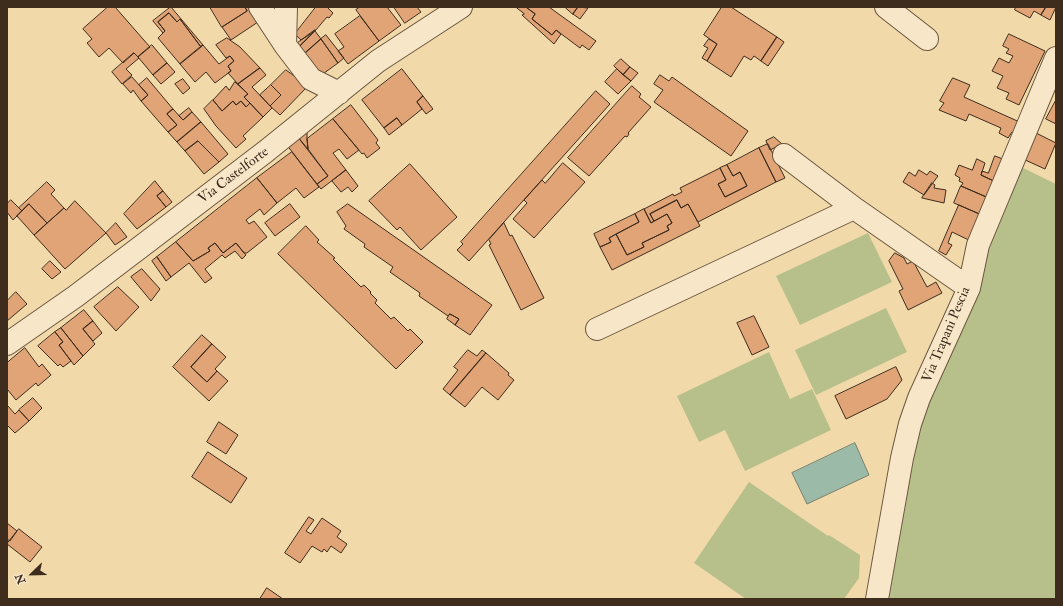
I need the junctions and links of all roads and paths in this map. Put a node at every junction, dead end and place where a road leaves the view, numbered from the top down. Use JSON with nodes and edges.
{"nodes":[{"id":1,"x":260,"y":7,"type":"edge"},
{"id":2,"x":286,"y":7,"type":"edge"},
{"id":3,"x":461,"y":7,"type":"edge"},
{"id":4,"x":886,"y":7,"type":"edge"},
{"id":5,"x":927,"y":39,"type":"dead end"},
{"id":6,"x":285,"y":45,"type":"junction"},
{"id":7,"x":1056,"y":58,"type":"edge"},
{"id":8,"x":339,"y":93,"type":"junction"},
{"id":9,"x":784,"y":155,"type":"dead end"},
{"id":10,"x":854,"y":208,"type":"junction"},
{"id":11,"x":968,"y":288,"type":"junction"},
{"id":12,"x":597,"y":329,"type":"dead end"},
{"id":13,"x":7,"y":344,"type":"edge"},
{"id":14,"x":876,"y":599,"type":"edge"}],
"edges":[{"from":1,"to":6,"type":"street"},
{"from":2,"to":6,"type":"street"},
{"from":3,"to":8,"type":"street","name":"Via Castelforte"},
{"from":4,"to":5,"type":"street"},
{"from":6,"to":8,"type":"street"},
{"from":7,"to":11,"type":"street","name":"Via Trapani Pescia"},
{"from":8,"to":13,"type":"street","name":"Via Castelforte"},
{"from":9,"to":10,"type":"street"},
{"from":10,"to":11,"type":"street"},
{"from":10,"to":12,"type":"street"},
{"from":11,"to":14,"type":"street","name":"Via Trapani Pescia"}]}
